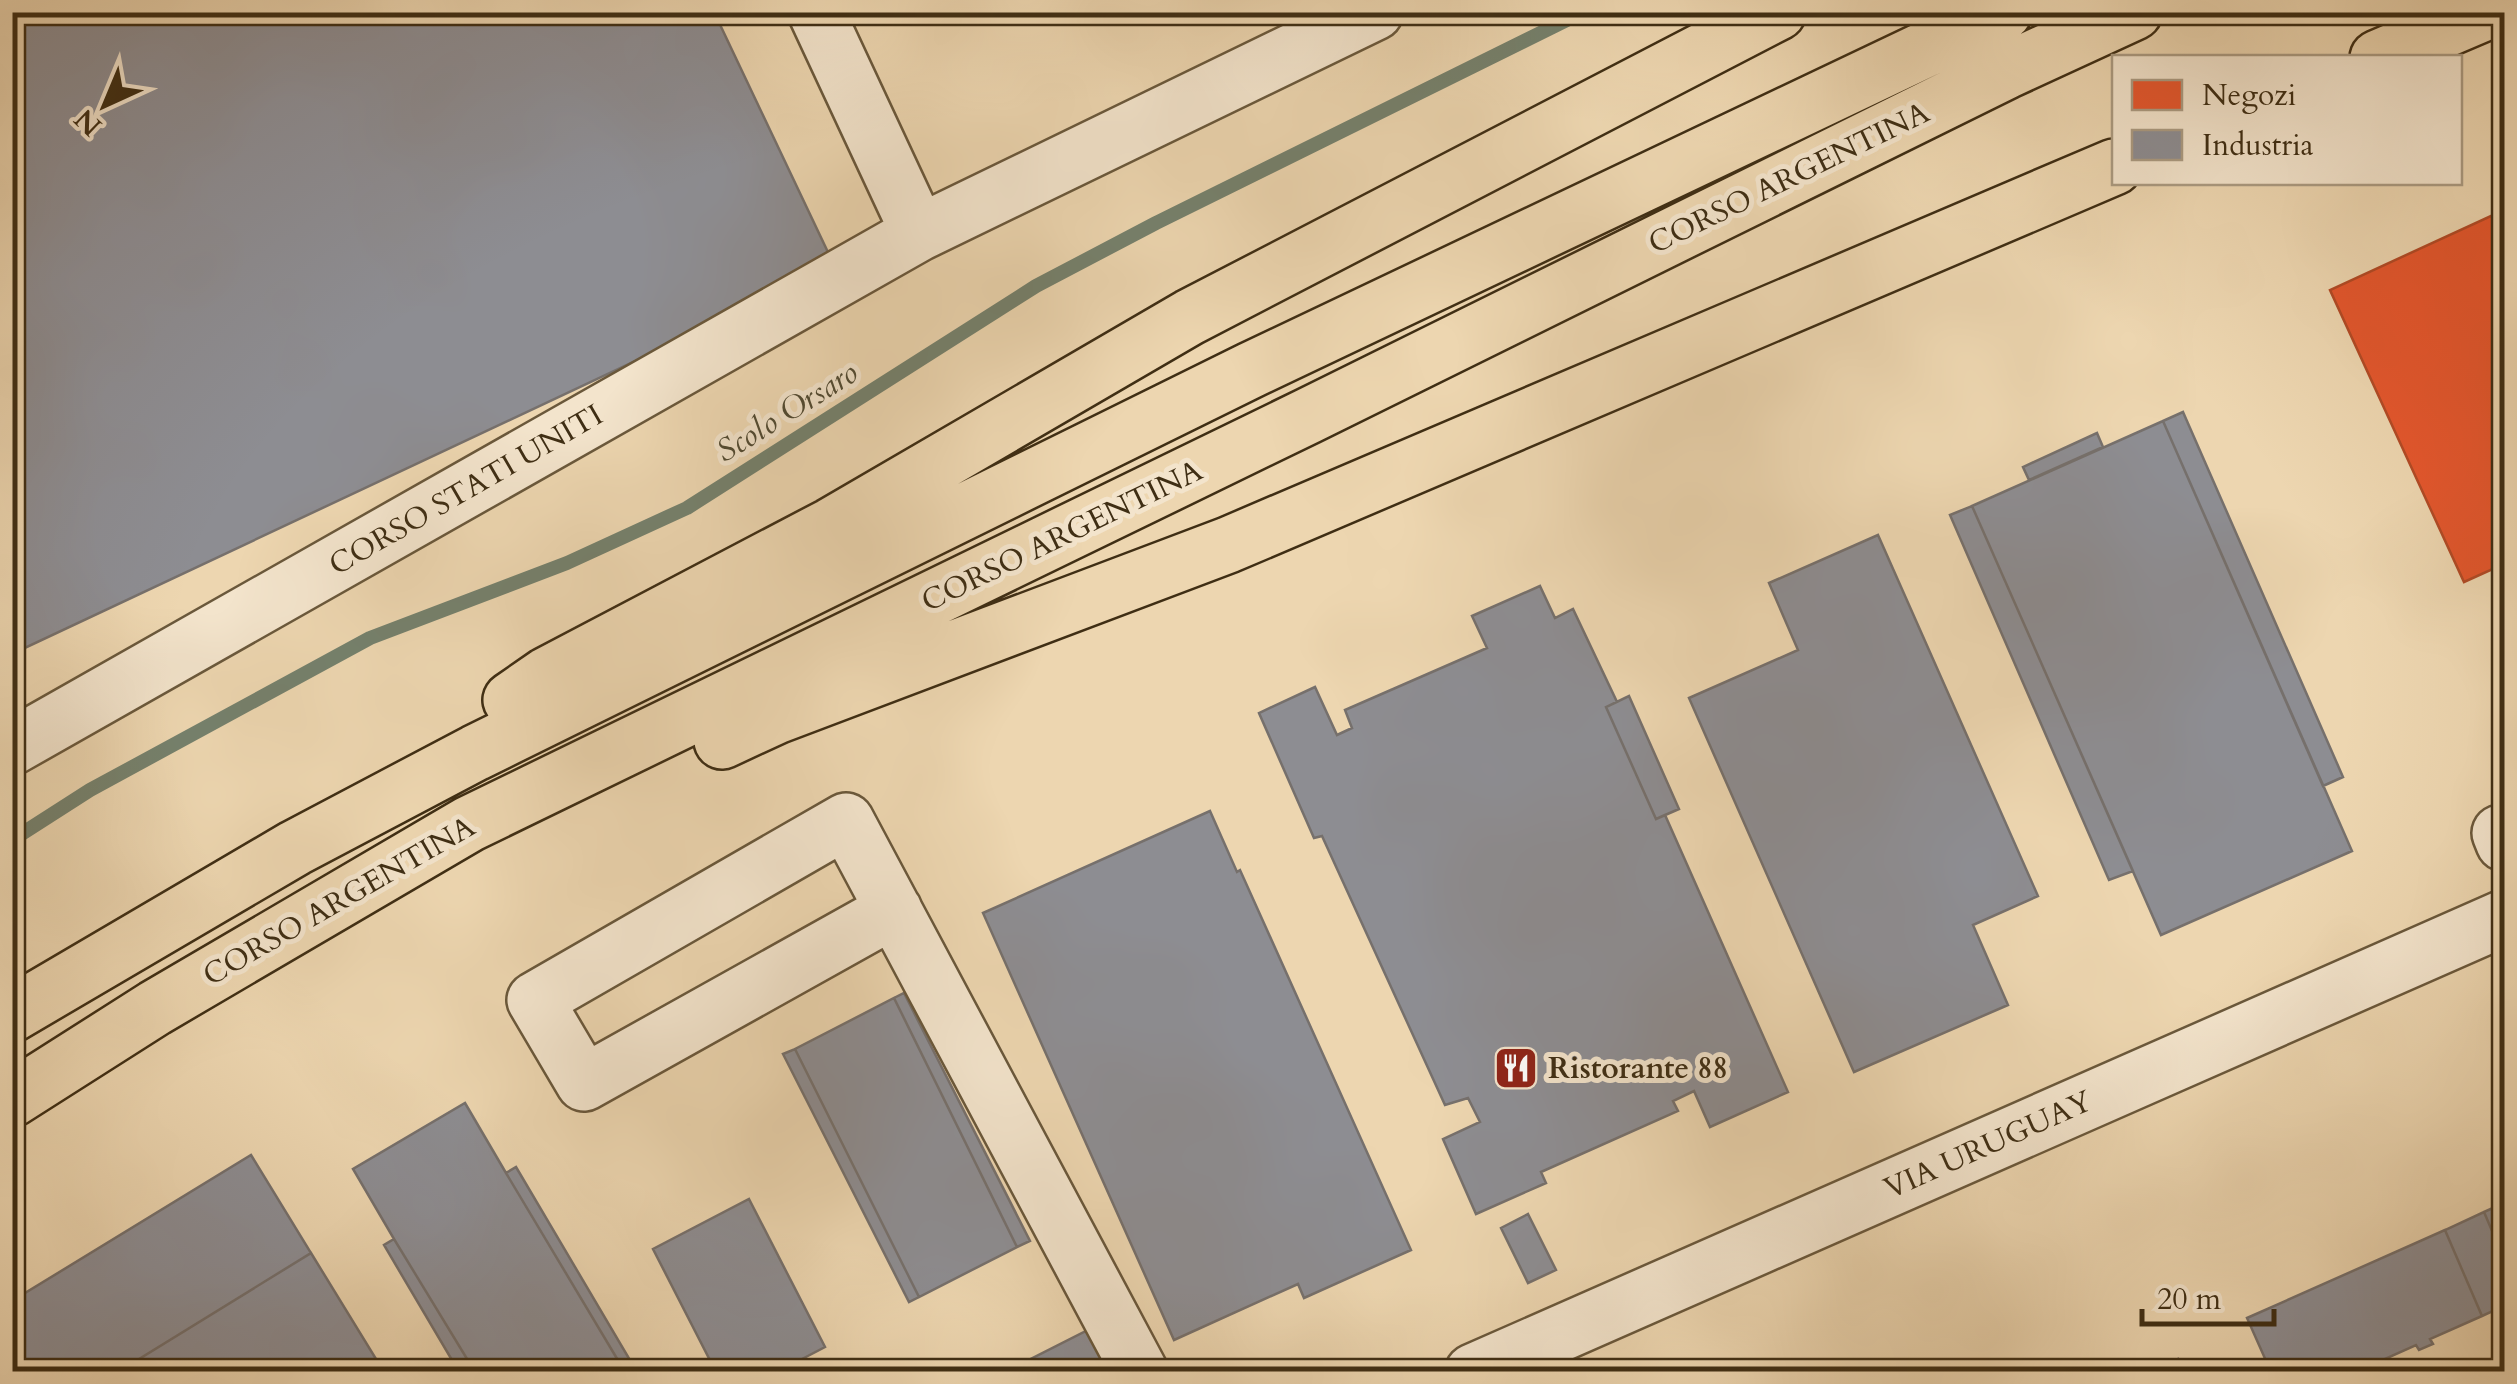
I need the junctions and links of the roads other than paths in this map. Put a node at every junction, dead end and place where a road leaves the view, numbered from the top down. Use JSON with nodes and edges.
{"nodes":[{"id":1,"x":816,"y":12,"type":"edge"},
{"id":2,"x":1376,"y":12,"type":"edge"},
{"id":3,"x":1778,"y":12,"type":"edge"},
{"id":4,"x":2004,"y":12,"type":"edge"},
{"id":5,"x":2134,"y":12,"type":"edge"},
{"id":6,"x":2486,"y":12,"type":"edge"},
{"id":7,"x":2385,"y":55,"type":"edge"},
{"id":8,"x":2112,"y":168,"type":"edge"},
{"id":9,"x":919,"y":233,"type":"junction"},
{"id":10,"x":12,"y":747,"type":"edge"},
{"id":11,"x":296,"y":848,"type":"junction"},
{"id":12,"x":894,"y":910,"type":"junction"},
{"id":13,"x":2504,"y":918,"type":"edge"},
{"id":14,"x":155,"y":1008,"type":"junction"},
{"id":15,"x":12,"y":1014,"type":"edge"},
{"id":16,"x":12,"y":1100,"type":"edge"},
{"id":17,"x":1140,"y":1372,"type":"edge"},
{"id":18,"x":1473,"y":1372,"type":"edge"}],
"edges":[{"from":1,"to":9,"type":"street"},
{"from":2,"to":9,"type":"street","name":"CORSO STATI UNITI"},
{"from":3,"to":11,"type":"highway"},
{"from":4,"to":11,"type":"highway","name":"CORSO ARGENTINA"},
{"from":5,"to":14,"type":"highway","name":"CORSO ARGENTINA"},
{"from":6,"to":7,"type":"highway"},
{"from":8,"to":14,"type":"highway"},
{"from":9,"to":10,"type":"street","name":"CORSO STATI UNITI"},
{"from":11,"to":15,"type":"highway","name":"CORSO ARGENTINA"},
{"from":12,"to":12,"type":"street"},
{"from":12,"to":17,"type":"street"},
{"from":13,"to":18,"type":"street","name":"VIA URUGUAY"},
{"from":14,"to":16,"type":"highway","name":"CORSO ARGENTINA"}]}
